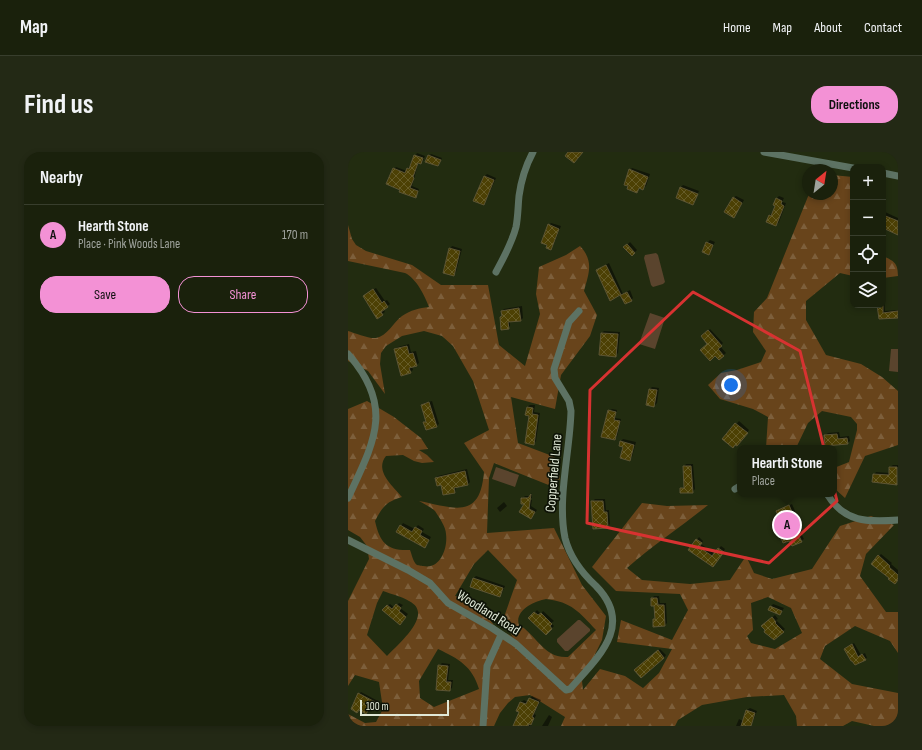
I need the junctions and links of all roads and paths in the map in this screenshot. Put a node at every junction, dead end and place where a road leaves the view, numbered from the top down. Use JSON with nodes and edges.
{"nodes":[{"id":1,"x":533,"y":152,"type":"edge"},
{"id":2,"x":764,"y":152,"type":"edge"},
{"id":3,"x":850,"y":167,"type":"edge"},
{"id":4,"x":886,"y":174,"type":"edge"},
{"id":5,"x":898,"y":176,"type":"edge"},
{"id":6,"x":496,"y":272,"type":"dead end"},
{"id":7,"x":580,"y":311,"type":"dead end"},
{"id":8,"x":348,"y":354,"type":"edge"},
{"id":9,"x":829,"y":497,"type":"edge"},
{"id":10,"x":348,"y":498,"type":"edge"},
{"id":11,"x":898,"y":520,"type":"edge"},
{"id":12,"x":348,"y":540,"type":"edge"},
{"id":13,"x":501,"y":635,"type":"junction"},
{"id":14,"x":568,"y":690,"type":"joint"},
{"id":15,"x":482,"y":726,"type":"edge"}],
"edges":[{"from":1,"to":6,"type":"street"},
{"from":2,"to":3,"type":"street"},
{"from":4,"to":5,"type":"street"},
{"from":7,"to":14,"type":"street","name":"Copperfield Lane"},
{"from":8,"to":10,"type":"street"},
{"from":9,"to":11,"type":"street"},
{"from":12,"to":13,"type":"street","name":"Woodland Road"},
{"from":13,"to":14,"type":"street","name":"Woodland Road"},
{"from":13,"to":15,"type":"street"}]}
